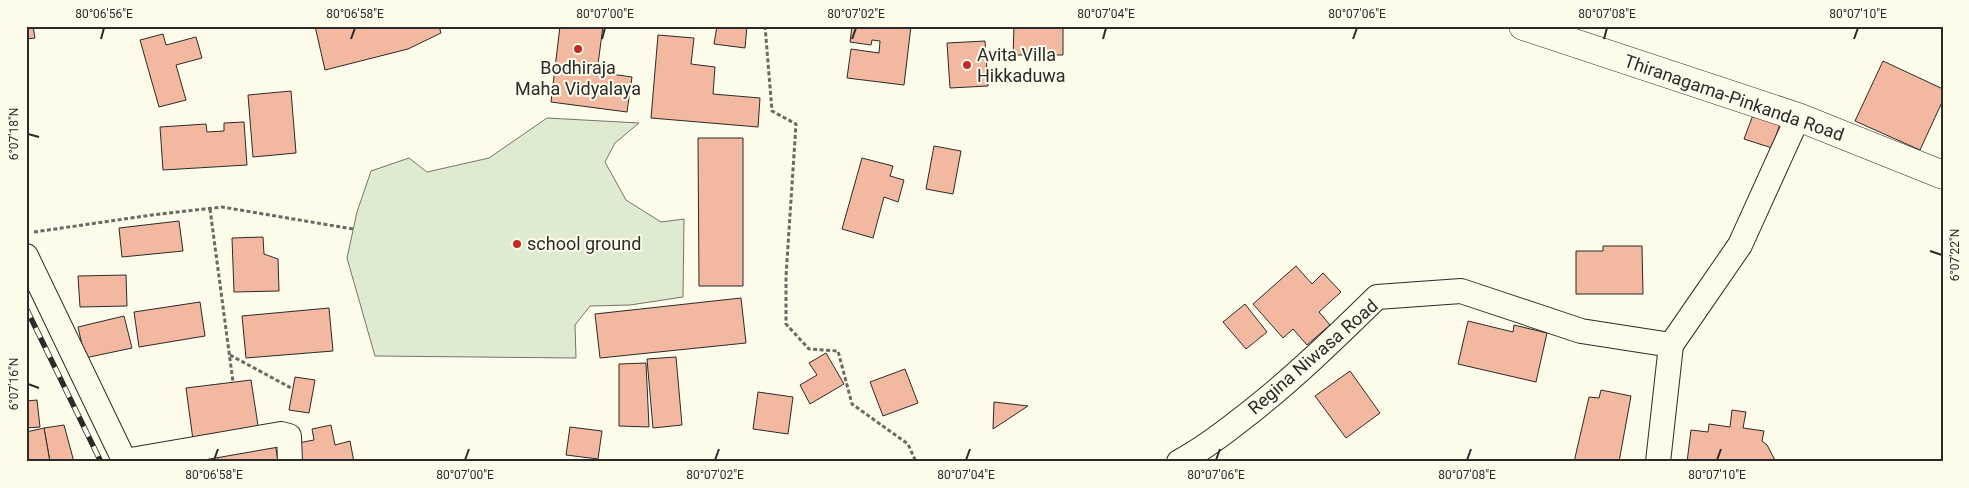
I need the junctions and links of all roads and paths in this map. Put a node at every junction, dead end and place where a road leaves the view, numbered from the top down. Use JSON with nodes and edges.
{"nodes":[{"id":1,"x":765,"y":26,"type":"edge"},
{"id":2,"x":1523,"y":26,"type":"edge"},
{"id":3,"x":1798,"y":117,"type":"junction"},
{"id":4,"x":1943,"y":175,"type":"edge"},
{"id":5,"x":210,"y":209,"type":"junction"},
{"id":6,"x":353,"y":229,"type":"dead end"},
{"id":7,"x":26,"y":233,"type":"edge"},
{"id":8,"x":26,"y":256,"type":"edge"},
{"id":9,"x":1671,"y":344,"type":"junction"},
{"id":10,"x":230,"y":355,"type":"junction"},
{"id":11,"x":233,"y":382,"type":"dead end"},
{"id":12,"x":293,"y":389,"type":"dead end"},
{"id":13,"x":125,"y":461,"type":"edge"},
{"id":14,"x":290,"y":462,"type":"edge"},
{"id":15,"x":916,"y":462,"type":"edge"},
{"id":16,"x":1179,"y":462,"type":"edge"},
{"id":17,"x":1658,"y":462,"type":"edge"}],
"edges":[{"from":1,"to":15,"type":"path"},
{"from":2,"to":3,"type":"street","name":"Thiranagama-Pinkanda Road"},
{"from":3,"to":4,"type":"street","name":"Thiranagama-Pinkanda Road"},
{"from":3,"to":9,"type":"street"},
{"from":5,"to":6,"type":"path"},
{"from":5,"to":7,"type":"path"},
{"from":5,"to":10,"type":"path"},
{"from":8,"to":13,"type":"street"},
{"from":9,"to":16,"type":"street","name":"Regina Niwasa Road"},
{"from":9,"to":17,"type":"street"},
{"from":10,"to":11,"type":"path"},
{"from":10,"to":12,"type":"path"},
{"from":13,"to":14,"type":"street"}]}
